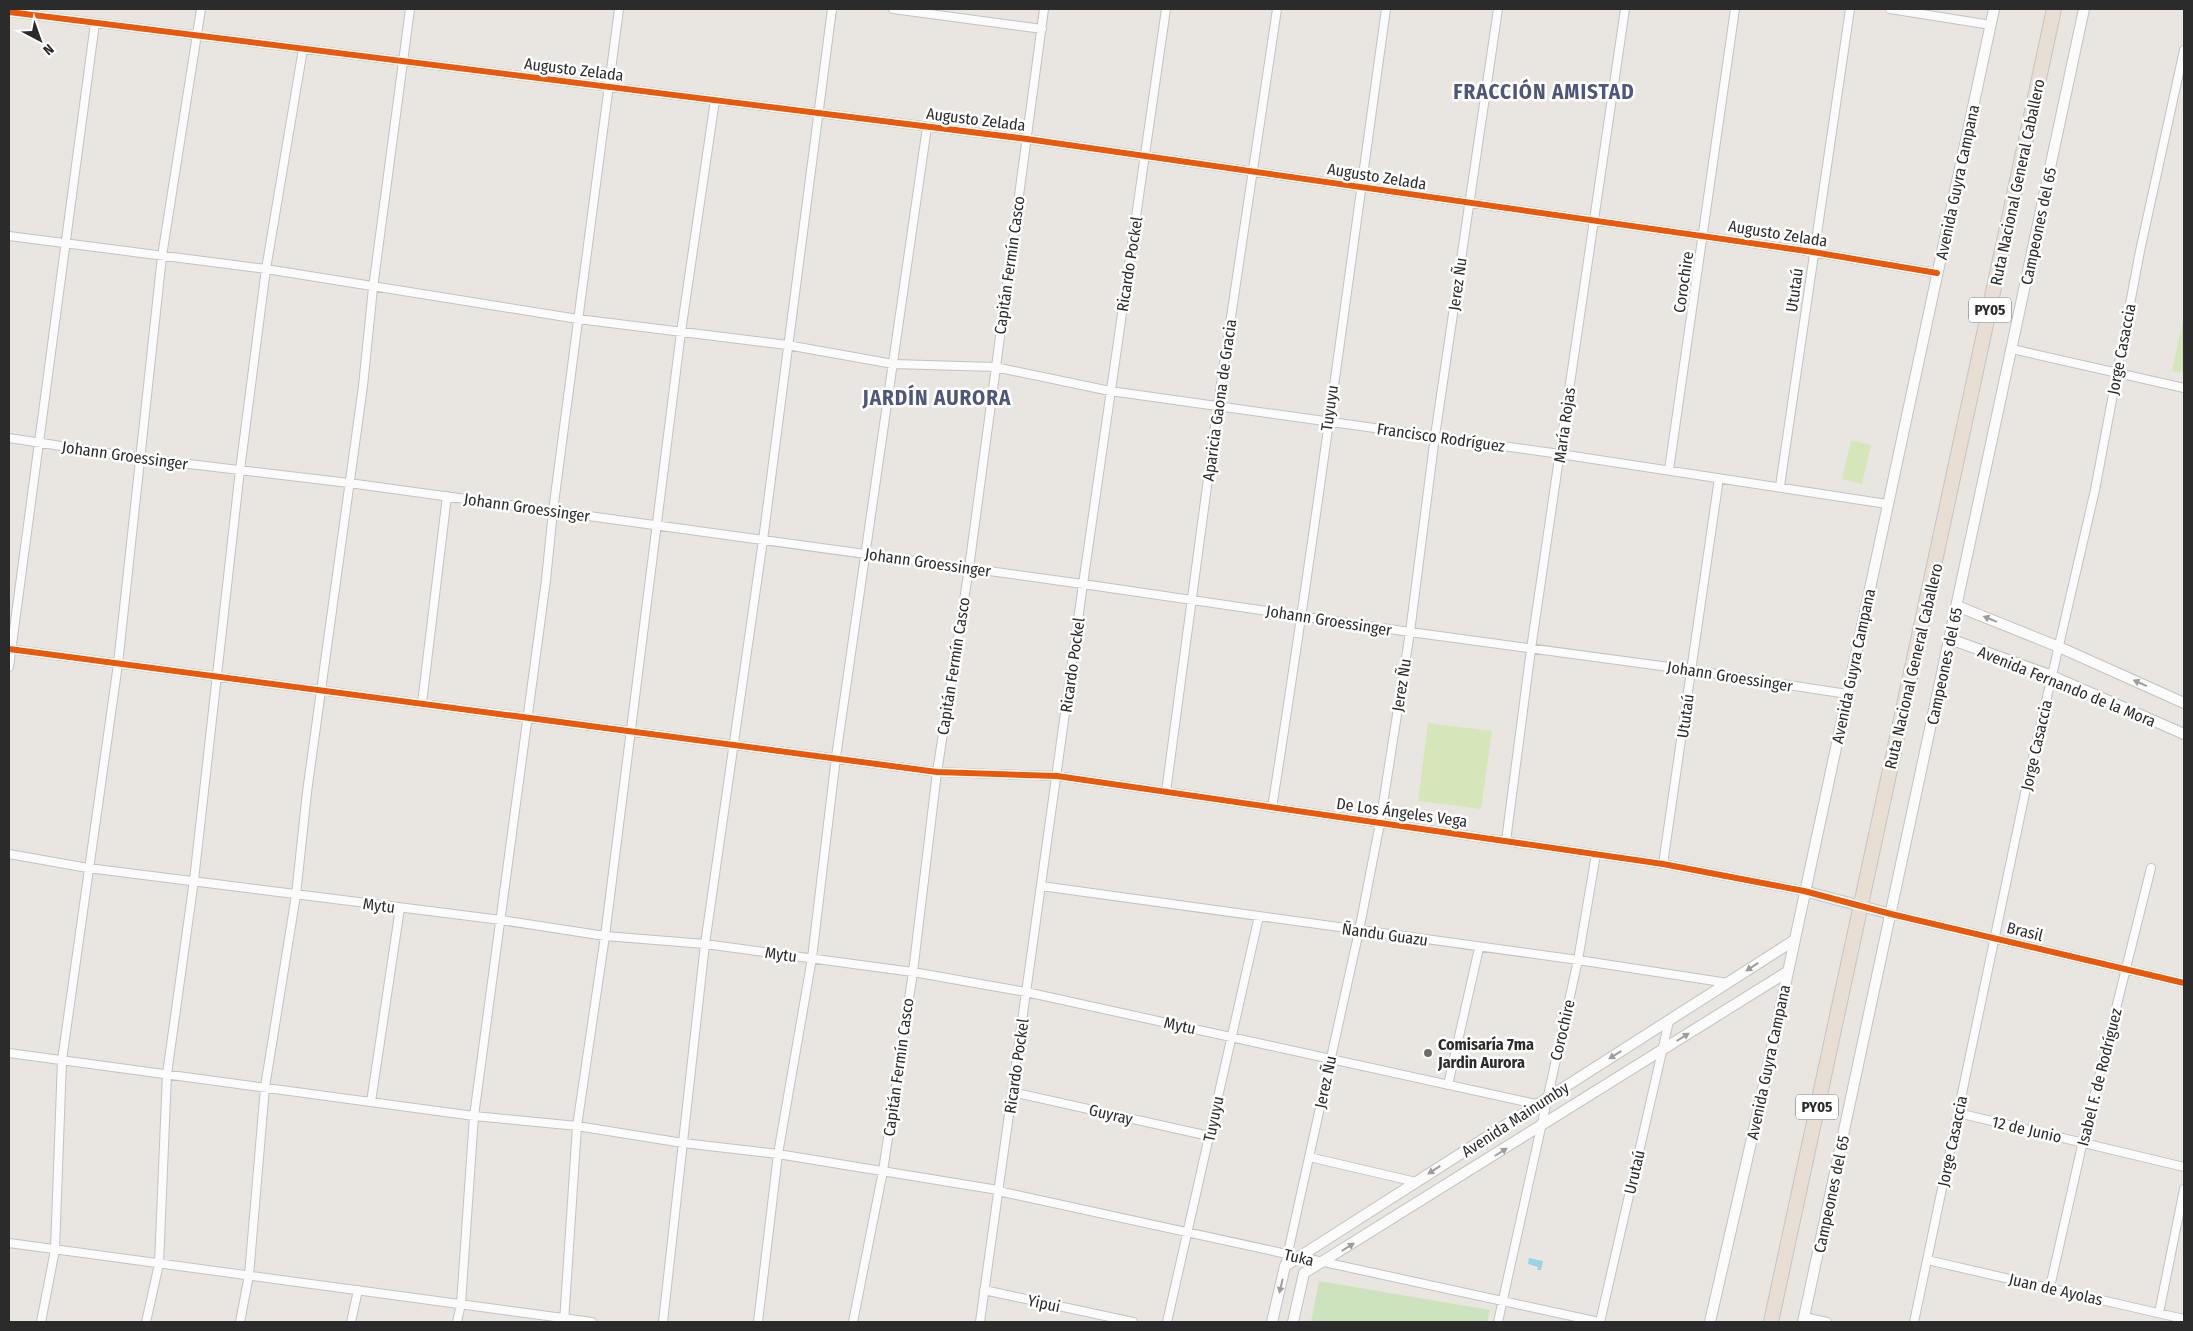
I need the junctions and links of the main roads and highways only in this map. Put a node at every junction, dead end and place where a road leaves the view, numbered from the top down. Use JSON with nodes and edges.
{"nodes":[{"id":1,"x":2054,"y":9,"type":"edge"},
{"id":2,"x":1771,"y":1322,"type":"edge"}],
"edges":[{"from":1,"to":2,"type":"highway","name":"Ruta Nacional General Caballero","number":"PY05"}]}
